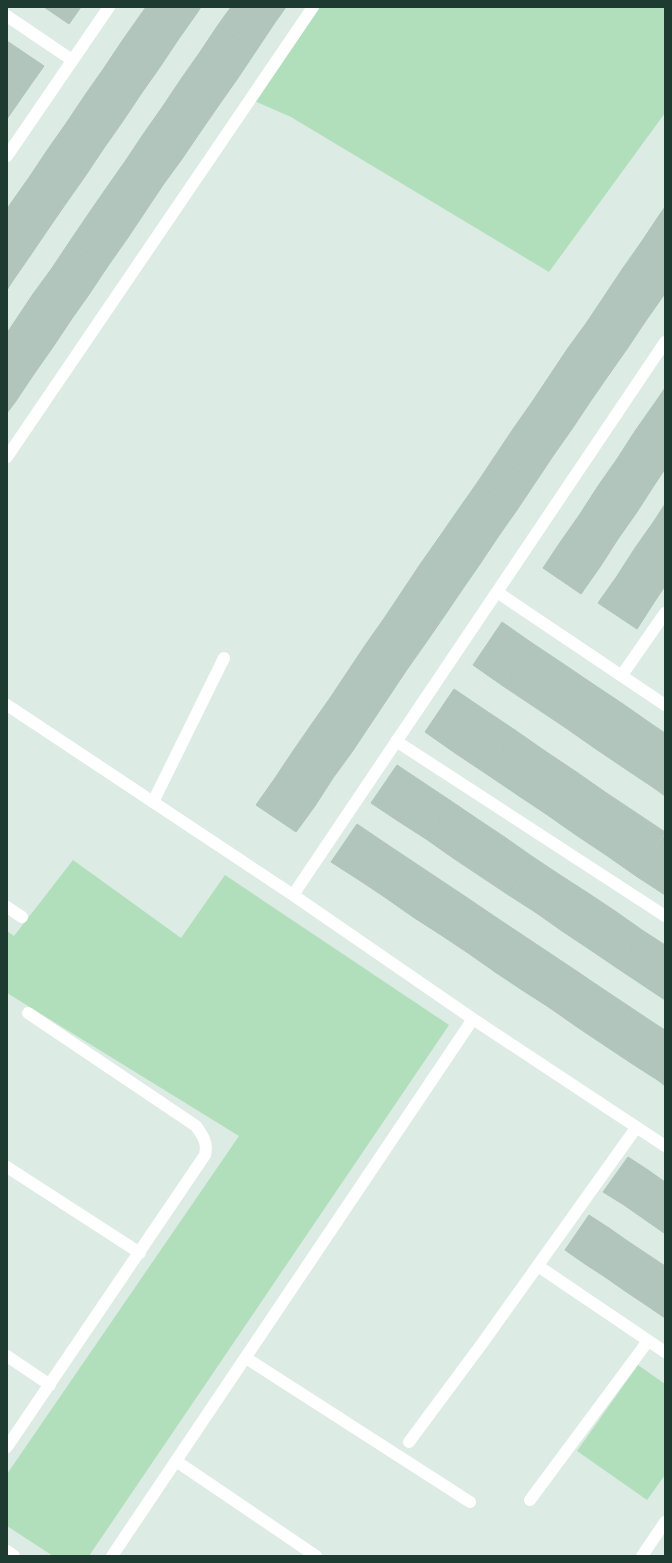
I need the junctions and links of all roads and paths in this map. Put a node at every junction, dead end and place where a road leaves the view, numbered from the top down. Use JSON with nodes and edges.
{"nodes":[{"id":1,"x":109,"y":7,"type":"edge"},
{"id":2,"x":313,"y":7,"type":"edge"},
{"id":3,"x":7,"y":16,"type":"edge"},
{"id":4,"x":72,"y":60,"type":"junction"},
{"id":5,"x":7,"y":156,"type":"edge"},
{"id":6,"x":665,"y":342,"type":"edge"},
{"id":7,"x":7,"y":457,"type":"edge"},
{"id":8,"x":497,"y":592,"type":"junction"},
{"id":9,"x":665,"y":613,"type":"edge"},
{"id":10,"x":224,"y":658,"type":"dead end"},
{"id":11,"x":622,"y":675,"type":"junction"},
{"id":12,"x":7,"y":705,"type":"edge"},
{"id":13,"x":665,"y":705,"type":"edge"},
{"id":14,"x":396,"y":741,"type":"junction"},
{"id":15,"x":153,"y":802,"type":"junction"},
{"id":16,"x":293,"y":895,"type":"junction"},
{"id":17,"x":7,"y":907,"type":"edge"},
{"id":18,"x":665,"y":916,"type":"edge"},
{"id":19,"x":22,"y":917,"type":"dead end"},
{"id":20,"x":28,"y":1013,"type":"dead end"},
{"id":21,"x":473,"y":1019,"type":"junction"},
{"id":22,"x":636,"y":1128,"type":"junction"},
{"id":23,"x":665,"y":1146,"type":"edge"},
{"id":24,"x":7,"y":1167,"type":"edge"},
{"id":25,"x":140,"y":1253,"type":"junction"},
{"id":26,"x":538,"y":1266,"type":"junction"},
{"id":27,"x":648,"y":1341,"type":"junction"},
{"id":28,"x":665,"y":1352,"type":"edge"},
{"id":29,"x":7,"y":1356,"type":"edge"},
{"id":30,"x":246,"y":1358,"type":"junction"},
{"id":31,"x":50,"y":1385,"type":"junction"},
{"id":32,"x":409,"y":1442,"type":"dead end"},
{"id":33,"x":7,"y":1447,"type":"edge"},
{"id":34,"x":176,"y":1461,"type":"junction"},
{"id":35,"x":530,"y":1500,"type":"dead end"},
{"id":36,"x":470,"y":1502,"type":"dead end"},
{"id":37,"x":665,"y":1522,"type":"edge"},
{"id":38,"x":7,"y":1551,"type":"edge"},
{"id":39,"x":14,"y":1556,"type":"edge"},
{"id":40,"x":112,"y":1556,"type":"edge"},
{"id":41,"x":316,"y":1556,"type":"edge"},
{"id":42,"x":642,"y":1556,"type":"edge"}],
"edges":[{"from":1,"to":4,"type":"street"},
{"from":2,"to":7,"type":"street"},
{"from":3,"to":4,"type":"street"},
{"from":4,"to":5,"type":"street"},
{"from":6,"to":8,"type":"street"},
{"from":8,"to":11,"type":"street"},
{"from":8,"to":14,"type":"street"},
{"from":9,"to":11,"type":"street"},
{"from":10,"to":15,"type":"street"},
{"from":11,"to":13,"type":"street"},
{"from":12,"to":15,"type":"street"},
{"from":14,"to":16,"type":"street"},
{"from":14,"to":18,"type":"street"},
{"from":15,"to":16,"type":"street"},
{"from":16,"to":21,"type":"street"},
{"from":17,"to":19,"type":"street"},
{"from":20,"to":25,"type":"street"},
{"from":21,"to":22,"type":"street"},
{"from":21,"to":30,"type":"street"},
{"from":22,"to":23,"type":"street"},
{"from":22,"to":26,"type":"street"},
{"from":24,"to":25,"type":"street"},
{"from":25,"to":31,"type":"street"},
{"from":26,"to":27,"type":"street"},
{"from":26,"to":32,"type":"street"},
{"from":27,"to":28,"type":"street"},
{"from":27,"to":35,"type":"street"},
{"from":29,"to":31,"type":"street"},
{"from":30,"to":34,"type":"street"},
{"from":30,"to":36,"type":"street"},
{"from":31,"to":33,"type":"street"},
{"from":34,"to":40,"type":"street"},
{"from":34,"to":41,"type":"street"},
{"from":37,"to":42,"type":"street"},
{"from":38,"to":39,"type":"street"}]}
